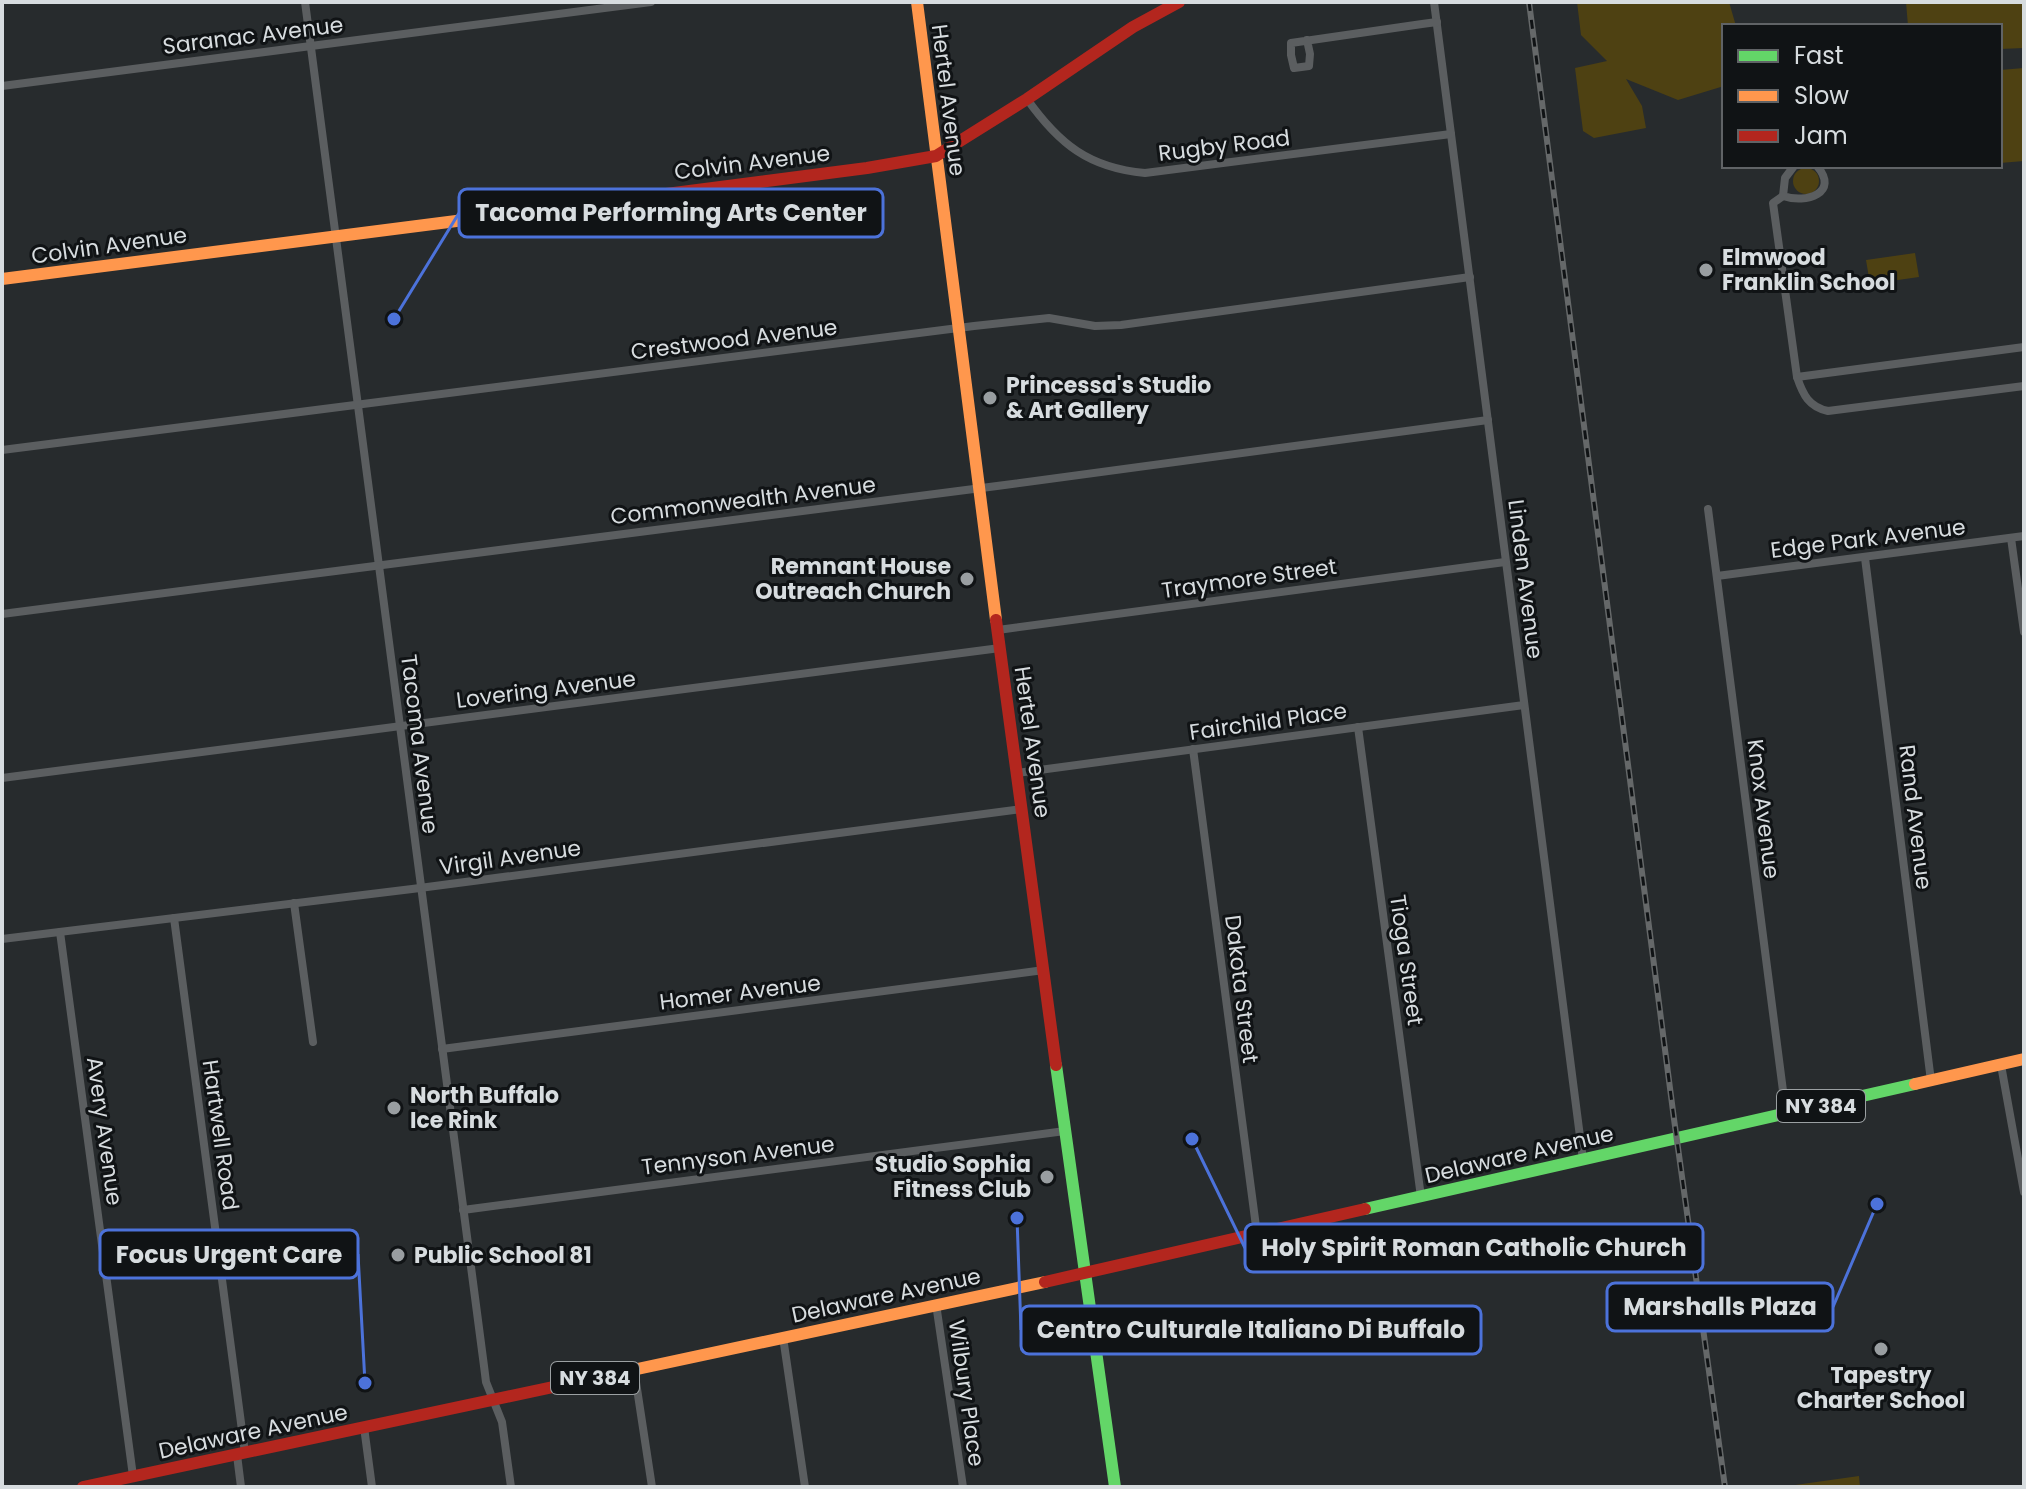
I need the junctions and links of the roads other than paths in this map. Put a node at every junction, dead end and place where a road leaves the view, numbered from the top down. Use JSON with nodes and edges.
{"nodes":[{"id":1,"x":305,"y":2,"type":"edge"},
{"id":2,"x":651,"y":2,"type":"edge"},
{"id":3,"x":917,"y":2,"type":"edge"},
{"id":4,"x":1179,"y":2,"type":"edge"},
{"id":5,"x":1434,"y":2,"type":"edge"},
{"id":6,"x":1437,"y":22,"type":"junction"},
{"id":7,"x":1307,"y":40,"type":"dead end"},
{"id":8,"x":310,"y":46,"type":"junction"},
{"id":9,"x":2,"y":86,"type":"edge"},
{"id":10,"x":1027,"y":99,"type":"junction"},
{"id":11,"x":1451,"y":134,"type":"junction"},
{"id":12,"x":936,"y":156,"type":"junction"},
{"id":13,"x":1792,"y":168,"type":"edge"},
{"id":14,"x":1818,"y":168,"type":"edge"},
{"id":15,"x":1783,"y":196,"type":"junction"},
{"id":16,"x":334,"y":236,"type":"junction"},
{"id":17,"x":1470,"y":277,"type":"junction"},
{"id":18,"x":2,"y":279,"type":"edge"},
{"id":19,"x":957,"y":328,"type":"junction"},
{"id":20,"x":2024,"y":347,"type":"edge"},
{"id":21,"x":1797,"y":377,"type":"junction"},
{"id":22,"x":2024,"y":386,"type":"edge"},
{"id":23,"x":357,"y":405,"type":"junction"},
{"id":24,"x":1488,"y":420,"type":"junction"},
{"id":25,"x":2,"y":450,"type":"edge"},
{"id":26,"x":978,"y":488,"type":"junction"},
{"id":27,"x":1708,"y":509,"type":"dead end"},
{"id":28,"x":2024,"y":536,"type":"edge"},
{"id":29,"x":2011,"y":538,"type":"junction"},
{"id":30,"x":1865,"y":558,"type":"junction"},
{"id":31,"x":1505,"y":562,"type":"junction"},
{"id":32,"x":378,"y":566,"type":"junction"},
{"id":33,"x":1717,"y":576,"type":"junction"},
{"id":34,"x":2,"y":614,"type":"edge"},
{"id":35,"x":998,"y":630,"type":"junction"},
{"id":36,"x":2024,"y":632,"type":"edge"},
{"id":37,"x":1000,"y":648,"type":"junction"},
{"id":38,"x":1524,"y":705,"type":"junction"},
{"id":39,"x":400,"y":727,"type":"junction"},
{"id":40,"x":1358,"y":727,"type":"junction"},
{"id":41,"x":1193,"y":749,"type":"junction"},
{"id":42,"x":1017,"y":773,"type":"junction"},
{"id":43,"x":2,"y":778,"type":"edge"},
{"id":44,"x":1022,"y":809,"type":"junction"},
{"id":45,"x":420,"y":888,"type":"junction"},
{"id":46,"x":294,"y":903,"type":"junction"},
{"id":47,"x":174,"y":918,"type":"junction"},
{"id":48,"x":60,"y":932,"type":"junction"},
{"id":49,"x":2,"y":939,"type":"edge"},
{"id":50,"x":1044,"y":970,"type":"junction"},
{"id":51,"x":313,"y":1042,"type":"dead end"},
{"id":52,"x":442,"y":1049,"type":"junction"},
{"id":53,"x":2024,"y":1059,"type":"edge"},
{"id":54,"x":2001,"y":1065,"type":"junction"},
{"id":55,"x":1931,"y":1081,"type":"junction"},
{"id":56,"x":1786,"y":1114,"type":"junction"},
{"id":57,"x":1065,"y":1131,"type":"junction"},
{"id":58,"x":1583,"y":1160,"type":"junction"},
{"id":59,"x":2024,"y":1192,"type":"edge"},
{"id":60,"x":1421,"y":1197,"type":"junction"},
{"id":61,"x":463,"y":1210,"type":"junction"},
{"id":62,"x":1257,"y":1234,"type":"junction"},
{"id":63,"x":1085,"y":1273,"type":"junction"},
{"id":64,"x":936,"y":1304,"type":"junction"},
{"id":65,"x":783,"y":1337,"type":"junction"},
{"id":66,"x":634,"y":1369,"type":"junction"},
{"id":67,"x":493,"y":1400,"type":"junction"},
{"id":68,"x":364,"y":1427,"type":"junction"},
{"id":69,"x":241,"y":1454,"type":"junction"},
{"id":70,"x":133,"y":1476,"type":"junction"},
{"id":71,"x":116,"y":1484,"type":"edge"},
{"id":72,"x":83,"y":1487,"type":"edge"},
{"id":73,"x":241,"y":1487,"type":"edge"},
{"id":74,"x":372,"y":1487,"type":"edge"},
{"id":75,"x":511,"y":1487,"type":"edge"},
{"id":76,"x":652,"y":1487,"type":"edge"},
{"id":77,"x":805,"y":1487,"type":"edge"},
{"id":78,"x":963,"y":1487,"type":"edge"},
{"id":79,"x":1115,"y":1487,"type":"edge"}],
"edges":[{"from":1,"to":8,"type":"street","name":"Tacoma Avenue"},
{"from":2,"to":8,"type":"street","name":"Saranac Avenue"},
{"from":3,"to":12,"type":"street","name":"Hertel Avenue"},
{"from":4,"to":10,"type":"street","name":"Colvin Avenue"},
{"from":5,"to":6,"type":"street","name":"Linden Avenue"},
{"from":6,"to":7,"type":"street"},
{"from":6,"to":11,"type":"street","name":"Linden Avenue"},
{"from":8,"to":9,"type":"street","name":"Saranac Avenue"},
{"from":8,"to":16,"type":"street","name":"Tacoma Avenue"},
{"from":10,"to":11,"type":"street","name":"Rugby Road"},
{"from":10,"to":12,"type":"street","name":"Colvin Avenue"},
{"from":11,"to":17,"type":"street","name":"Linden Avenue"},
{"from":12,"to":16,"type":"street","name":"Colvin Avenue"},
{"from":12,"to":19,"type":"street","name":"Hertel Avenue"},
{"from":13,"to":15,"type":"street"},
{"from":14,"to":15,"type":"street"},
{"from":15,"to":21,"type":"street"},
{"from":16,"to":18,"type":"street","name":"Colvin Avenue"},
{"from":16,"to":23,"type":"street","name":"Tacoma Avenue"},
{"from":17,"to":19,"type":"street","name":"Crestwood Avenue"},
{"from":17,"to":24,"type":"street","name":"Linden Avenue"},
{"from":19,"to":23,"type":"street","name":"Crestwood Avenue"},
{"from":19,"to":26,"type":"street","name":"Hertel Avenue"},
{"from":20,"to":21,"type":"street"},
{"from":21,"to":22,"type":"street"},
{"from":23,"to":25,"type":"street","name":"Crestwood Avenue"},
{"from":23,"to":32,"type":"street","name":"Tacoma Avenue"},
{"from":24,"to":26,"type":"street","name":"Commonwealth Avenue"},
{"from":24,"to":31,"type":"street","name":"Linden Avenue"},
{"from":26,"to":32,"type":"street","name":"Commonwealth Avenue"},
{"from":26,"to":35,"type":"street","name":"Hertel Avenue"},
{"from":27,"to":33,"type":"street","name":"Knox Avenue"},
{"from":28,"to":29,"type":"street","name":"Edge Park Avenue"},
{"from":29,"to":30,"type":"street","name":"Edge Park Avenue"},
{"from":29,"to":36,"type":"street"},
{"from":30,"to":33,"type":"street","name":"Edge Park Avenue"},
{"from":30,"to":55,"type":"street","name":"Rand Avenue"},
{"from":31,"to":35,"type":"street","name":"Traymore Street"},
{"from":31,"to":38,"type":"street","name":"Linden Avenue"},
{"from":32,"to":34,"type":"street","name":"Commonwealth Avenue"},
{"from":32,"to":39,"type":"street","name":"Tacoma Avenue"},
{"from":33,"to":56,"type":"street","name":"Knox Avenue"},
{"from":35,"to":37,"type":"street","name":"Hertel Avenue"},
{"from":37,"to":39,"type":"street","name":"Lovering Avenue"},
{"from":37,"to":42,"type":"street","name":"Hertel Avenue"},
{"from":38,"to":40,"type":"street","name":"Fairchild Place"},
{"from":38,"to":58,"type":"street","name":"Linden Avenue"},
{"from":39,"to":43,"type":"street","name":"Lovering Avenue"},
{"from":39,"to":45,"type":"street","name":"Tacoma Avenue"},
{"from":40,"to":41,"type":"street","name":"Fairchild Place"},
{"from":40,"to":60,"type":"street","name":"Tioga Street"},
{"from":41,"to":42,"type":"street","name":"Fairchild Place"},
{"from":41,"to":62,"type":"street","name":"Dakota Street"},
{"from":42,"to":44,"type":"street","name":"Hertel Avenue"},
{"from":44,"to":45,"type":"street","name":"Virgil Avenue"},
{"from":44,"to":50,"type":"street","name":"Hertel Avenue"},
{"from":45,"to":46,"type":"street","name":"Virgil Avenue"},
{"from":45,"to":52,"type":"street","name":"Tacoma Avenue"},
{"from":46,"to":47,"type":"street","name":"Virgil Avenue"},
{"from":46,"to":51,"type":"street"},
{"from":47,"to":48,"type":"street","name":"Virgil Avenue"},
{"from":47,"to":69,"type":"street","name":"Hartwell Road"},
{"from":48,"to":49,"type":"street","name":"Virgil Avenue"},
{"from":48,"to":70,"type":"street","name":"Avery Avenue"},
{"from":50,"to":52,"type":"street","name":"Homer Avenue"},
{"from":50,"to":57,"type":"street","name":"Hertel Avenue"},
{"from":52,"to":61,"type":"street","name":"Tacoma Avenue"},
{"from":53,"to":54,"type":"street","name":"Delaware Avenue","number":"NY 384"},
{"from":54,"to":55,"type":"street","name":"Delaware Avenue","number":"NY 384"},
{"from":54,"to":59,"type":"street"},
{"from":55,"to":56,"type":"street","name":"Delaware Avenue","number":"NY 384"},
{"from":56,"to":58,"type":"street","name":"Delaware Avenue","number":"NY 384"},
{"from":57,"to":61,"type":"street","name":"Tennyson Avenue"},
{"from":57,"to":63,"type":"street","name":"Hertel Avenue"},
{"from":58,"to":60,"type":"street","name":"Delaware Avenue","number":"NY 384"},
{"from":60,"to":62,"type":"street","name":"Delaware Avenue","number":"NY 384"},
{"from":61,"to":67,"type":"street","name":"Tacoma Avenue"},
{"from":62,"to":63,"type":"street","name":"Delaware Avenue","number":"NY 384"},
{"from":63,"to":64,"type":"street","name":"Delaware Avenue","number":"NY 384"},
{"from":63,"to":79,"type":"street","name":"Hertel Avenue"},
{"from":64,"to":65,"type":"street","name":"Delaware Avenue","number":"NY 384"},
{"from":64,"to":78,"type":"street","name":"Wilbury Place"},
{"from":65,"to":66,"type":"street","name":"Delaware Avenue","number":"NY 384"},
{"from":65,"to":77,"type":"street"},
{"from":66,"to":67,"type":"street","name":"Delaware Avenue","number":"NY 384"},
{"from":66,"to":76,"type":"street"},
{"from":67,"to":68,"type":"street","name":"Delaware Avenue","number":"NY 384"},
{"from":67,"to":75,"type":"street","name":"Tacoma Avenue"},
{"from":68,"to":69,"type":"street","name":"Delaware Avenue","number":"NY 384"},
{"from":68,"to":74,"type":"street"},
{"from":69,"to":70,"type":"street","name":"Delaware Avenue","number":"NY 384"},
{"from":69,"to":73,"type":"street","name":"Hartwell Road"},
{"from":70,"to":71,"type":"street","name":"Delaware Avenue","number":"NY 384"},
{"from":71,"to":72,"type":"street","name":"Delaware Avenue","number":"NY 384"}]}
